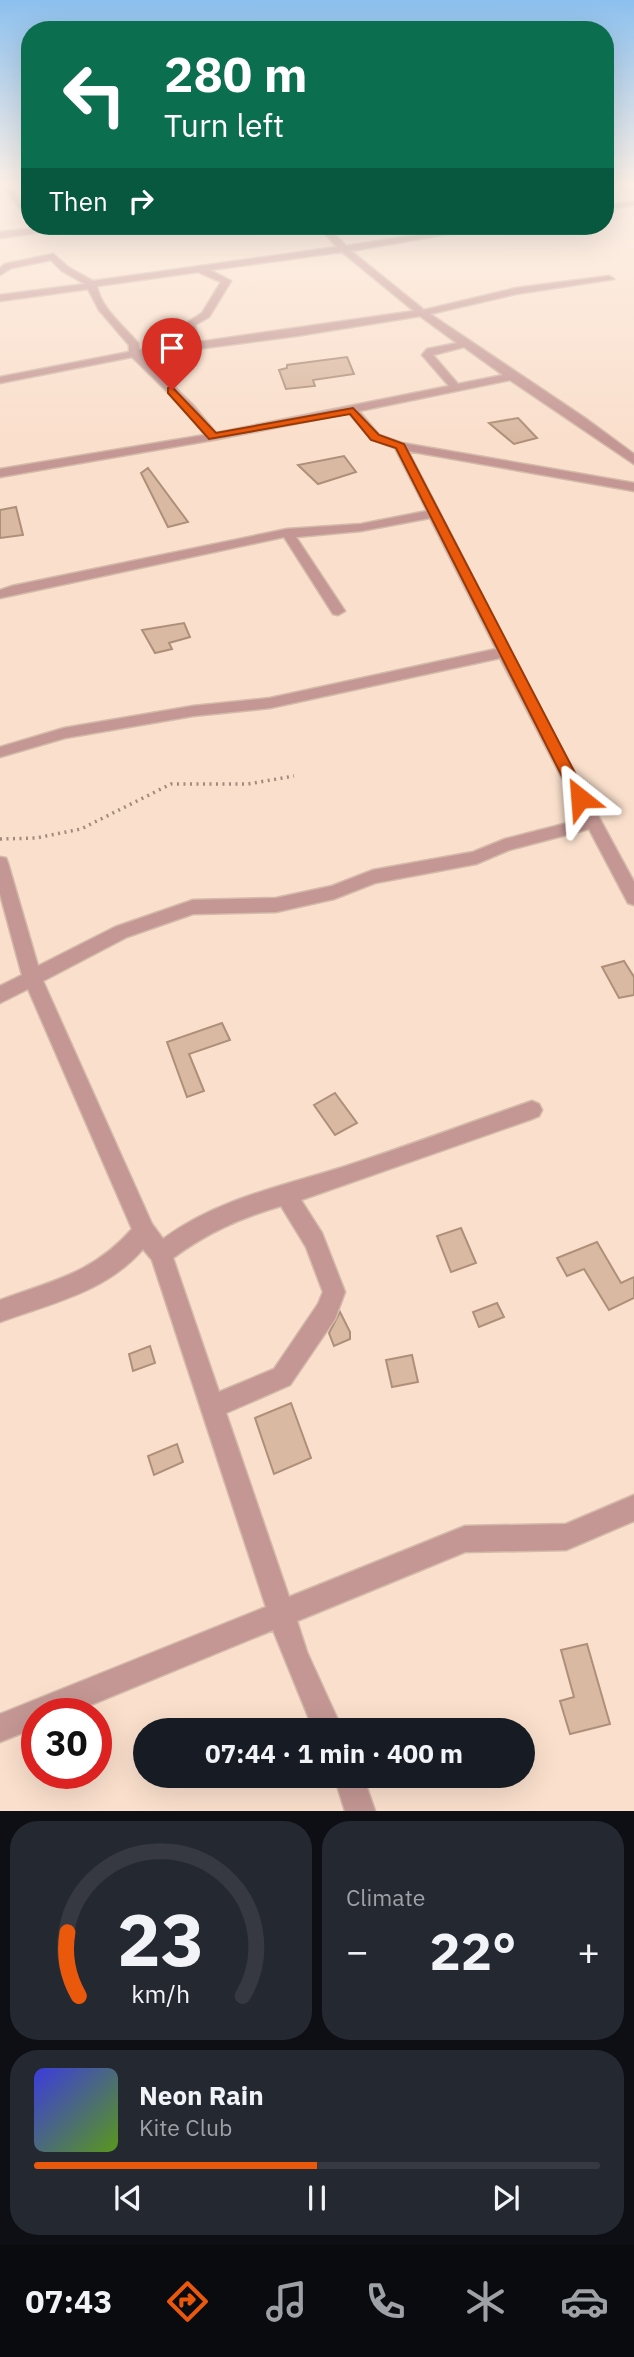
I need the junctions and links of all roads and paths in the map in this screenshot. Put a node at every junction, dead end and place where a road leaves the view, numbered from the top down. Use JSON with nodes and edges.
{"nodes":[{"id":1,"x":66,"y":270,"type":"edge"},
{"id":2,"x":196,"y":270,"type":"edge"},
{"id":3,"x":200,"y":270,"type":"edge"},
{"id":4,"x":237,"y":270,"type":"edge"},
{"id":5,"x":369,"y":270,"type":"edge"},
{"id":6,"x":609,"y":279,"type":"dead end"},
{"id":7,"x":226,"y":281,"type":"junction"},
{"id":8,"x":92,"y":285,"type":"junction"},
{"id":9,"x":0,"y":298,"type":"edge"},
{"id":10,"x":422,"y":313,"type":"junction"},
{"id":11,"x":194,"y":344,"type":"junction"},
{"id":12,"x":466,"y":344,"type":"junction"},
{"id":13,"x":134,"y":353,"type":"junction"},
{"id":14,"x":512,"y":376,"type":"junction"},
{"id":15,"x":0,"y":380,"type":"edge"},
{"id":16,"x":456,"y":388,"type":"junction"},
{"id":17,"x":353,"y":411,"type":"junction"},
{"id":18,"x":213,"y":437,"type":"junction"},
{"id":19,"x":400,"y":446,"type":"junction"},
{"id":20,"x":634,"y":460,"type":"edge"},
{"id":21,"x":0,"y":473,"type":"edge"},
{"id":22,"x":634,"y":487,"type":"edge"},
{"id":23,"x":435,"y":513,"type":"junction"},
{"id":24,"x":287,"y":533,"type":"junction"},
{"id":25,"x":0,"y":594,"type":"edge"},
{"id":26,"x":338,"y":611,"type":"dead end"},
{"id":27,"x":506,"y":652,"type":"junction"},
{"id":28,"x":0,"y":752,"type":"edge"},
{"id":29,"x":294,"y":776,"type":"dead end"},
{"id":30,"x":593,"y":822,"type":"junction"},
{"id":31,"x":0,"y":839,"type":"edge"},
{"id":32,"x":0,"y":863,"type":"edge"},
{"id":33,"x":634,"y":898,"type":"edge"},
{"id":34,"x":33,"y":980,"type":"junction"},
{"id":35,"x":0,"y":995,"type":"edge"},
{"id":36,"x":531,"y":1110,"type":"dead end"},
{"id":37,"x":286,"y":1195,"type":"junction"},
{"id":38,"x":144,"y":1232,"type":"junction"},
{"id":39,"x":161,"y":1254,"type":"junction"},
{"id":40,"x":0,"y":1311,"type":"edge"},
{"id":41,"x":213,"y":1407,"type":"junction"},
{"id":42,"x":634,"y":1508,"type":"edge"},
{"id":43,"x":281,"y":1613,"type":"junction"},
{"id":44,"x":323,"y":1718,"type":"edge"},
{"id":45,"x":0,"y":1727,"type":"edge"},
{"id":46,"x":352,"y":1788,"type":"edge"},
{"id":47,"x":360,"y":1811,"type":"edge"}],
"edges":[{"from":1,"to":8,"type":"street"},
{"from":2,"to":8,"type":"street"},
{"from":3,"to":7,"type":"street"},
{"from":4,"to":7,"type":"street"},
{"from":5,"to":10,"type":"street"},
{"from":6,"to":10,"type":"street"},
{"from":7,"to":11,"type":"street"},
{"from":8,"to":9,"type":"street"},
{"from":8,"to":13,"type":"street"},
{"from":10,"to":11,"type":"street"},
{"from":10,"to":12,"type":"street"},
{"from":11,"to":13,"type":"street"},
{"from":12,"to":14,"type":"street"},
{"from":12,"to":16,"type":"street"},
{"from":13,"to":15,"type":"street"},
{"from":13,"to":18,"type":"street"},
{"from":14,"to":16,"type":"street"},
{"from":14,"to":20,"type":"street"},
{"from":16,"to":17,"type":"street"},
{"from":17,"to":18,"type":"street"},
{"from":17,"to":19,"type":"street"},
{"from":18,"to":21,"type":"street"},
{"from":19,"to":22,"type":"street"},
{"from":19,"to":23,"type":"street"},
{"from":23,"to":24,"type":"street"},
{"from":23,"to":27,"type":"street"},
{"from":24,"to":25,"type":"street"},
{"from":24,"to":26,"type":"street"},
{"from":27,"to":28,"type":"street"},
{"from":27,"to":30,"type":"street"},
{"from":29,"to":31,"type":"path"},
{"from":30,"to":33,"type":"street"},
{"from":30,"to":34,"type":"street"},
{"from":32,"to":34,"type":"street"},
{"from":34,"to":35,"type":"street"},
{"from":34,"to":38,"type":"street"},
{"from":36,"to":37,"type":"street"},
{"from":37,"to":39,"type":"street"},
{"from":37,"to":41,"type":"street"},
{"from":38,"to":39,"type":"street"},
{"from":38,"to":40,"type":"street"},
{"from":39,"to":41,"type":"street"},
{"from":41,"to":43,"type":"street"},
{"from":42,"to":43,"type":"street"},
{"from":43,"to":44,"type":"street"},
{"from":43,"to":45,"type":"street"},
{"from":46,"to":47,"type":"street"}]}
